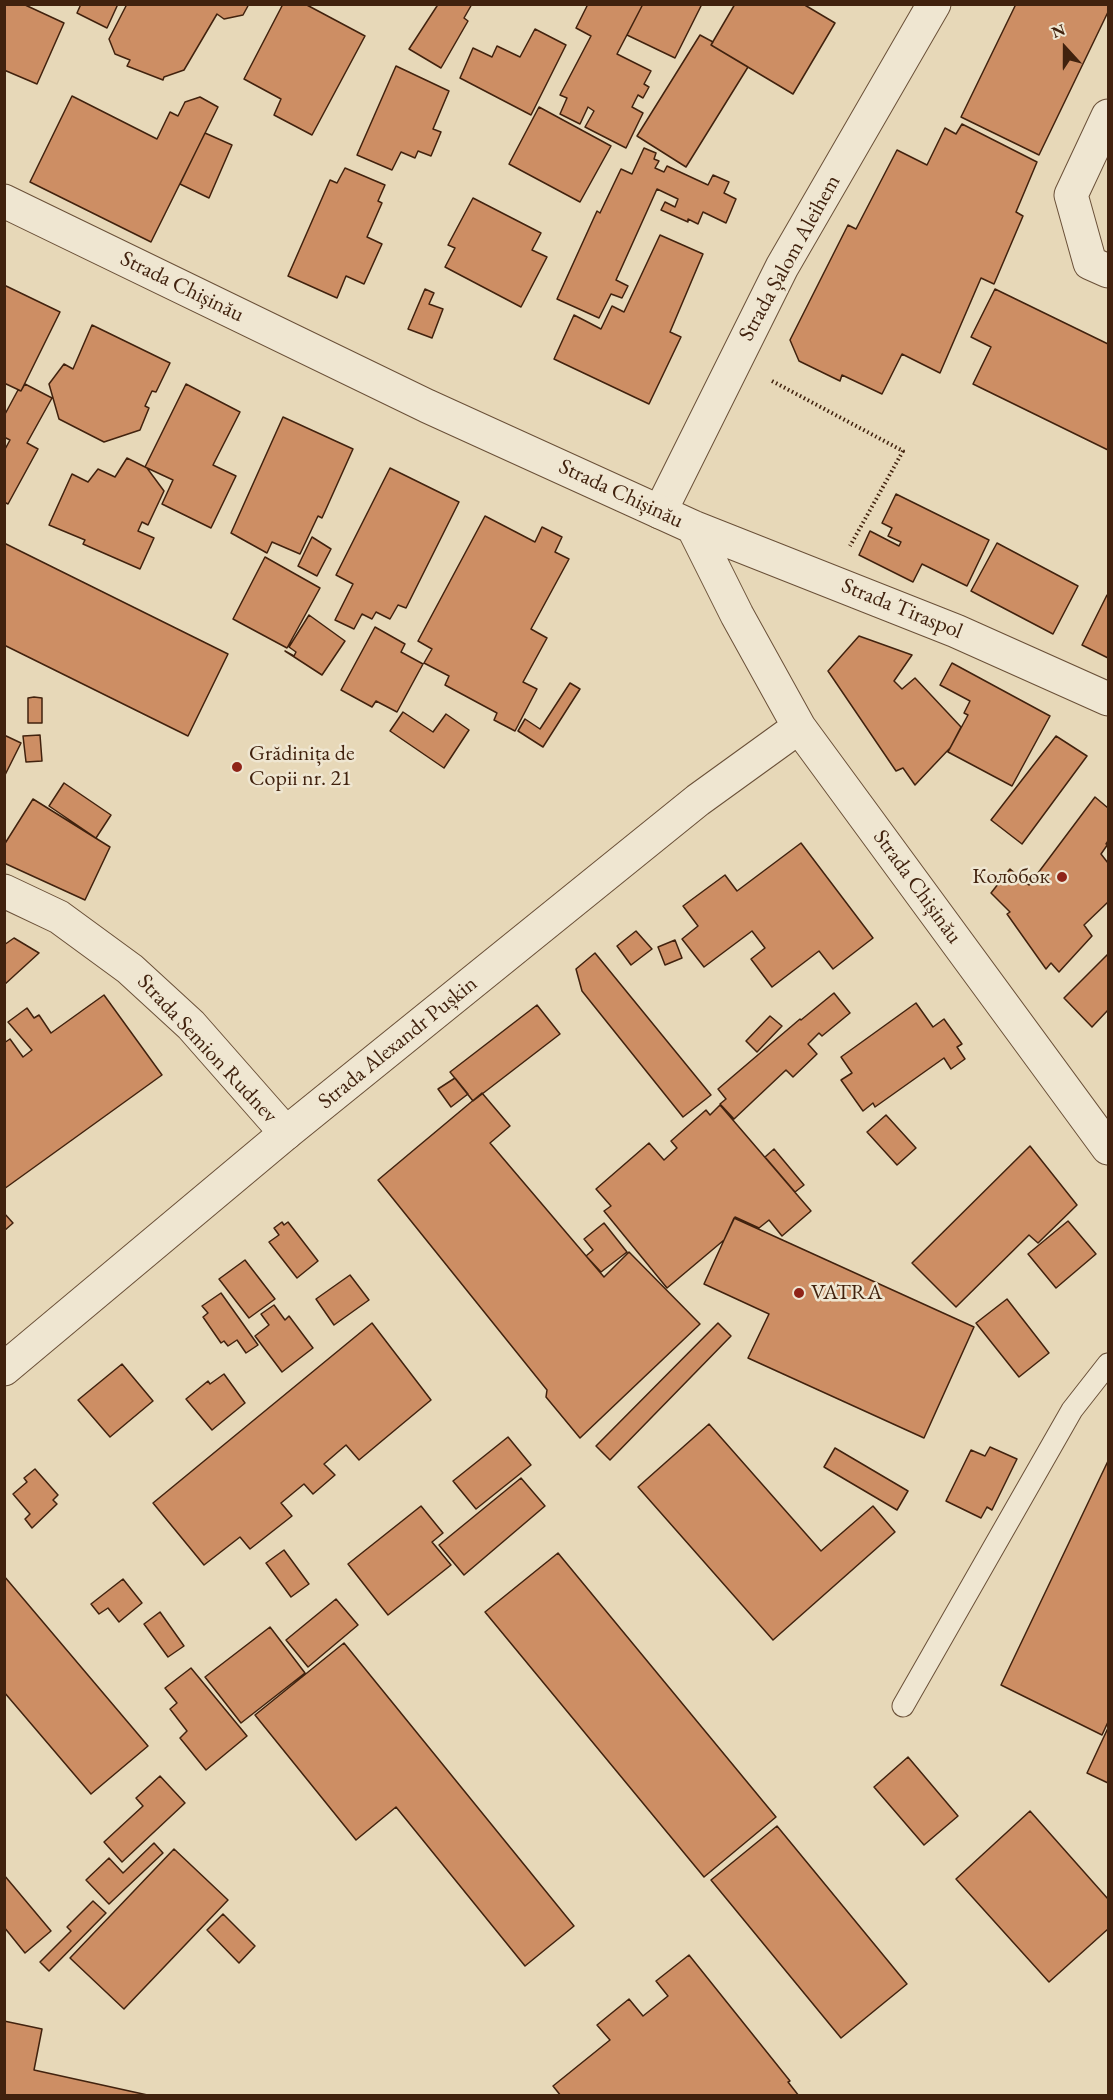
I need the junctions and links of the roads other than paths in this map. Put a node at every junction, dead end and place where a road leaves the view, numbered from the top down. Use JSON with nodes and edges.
{"nodes":[{"id":1,"x":928,"y":6,"type":"edge"},
{"id":2,"x":1108,"y":116,"type":"edge"},
{"id":3,"x":4,"y":201,"type":"edge"},
{"id":4,"x":1108,"y":271,"type":"edge"},
{"id":5,"x":660,"y":512,"type":"junction"},
{"id":6,"x":693,"y":527,"type":"junction"},
{"id":7,"x":1108,"y":699,"type":"edge"},
{"id":8,"x":799,"y":727,"type":"junction"},
{"id":9,"x":4,"y":891,"type":"edge"},
{"id":10,"x":286,"y":1133,"type":"junction"},
{"id":11,"x":1108,"y":1148,"type":"edge"},
{"id":12,"x":1108,"y":1364,"type":"edge"},
{"id":13,"x":4,"y":1368,"type":"edge"},
{"id":14,"x":903,"y":1706,"type":"dead end"}],
"edges":[{"from":1,"to":5,"type":"street","name":"Strada Șalom Aleihem"},
{"from":2,"to":4,"type":"street"},
{"from":3,"to":5,"type":"street","name":"Strada Chișinău"},
{"from":5,"to":6,"type":"street","name":"Strada Chișinău"},
{"from":6,"to":7,"type":"street","name":"Strada Tiraspol"},
{"from":6,"to":8,"type":"street","name":"Strada Chișinău"},
{"from":8,"to":10,"type":"street","name":"Strada Alexandr Pușkin"},
{"from":8,"to":11,"type":"street","name":"Strada Chișinău"},
{"from":9,"to":10,"type":"street","name":"Strada Semion Rudnev"},
{"from":10,"to":13,"type":"street","name":"Strada Alexandr Pușkin"},
{"from":12,"to":14,"type":"lane"}]}
